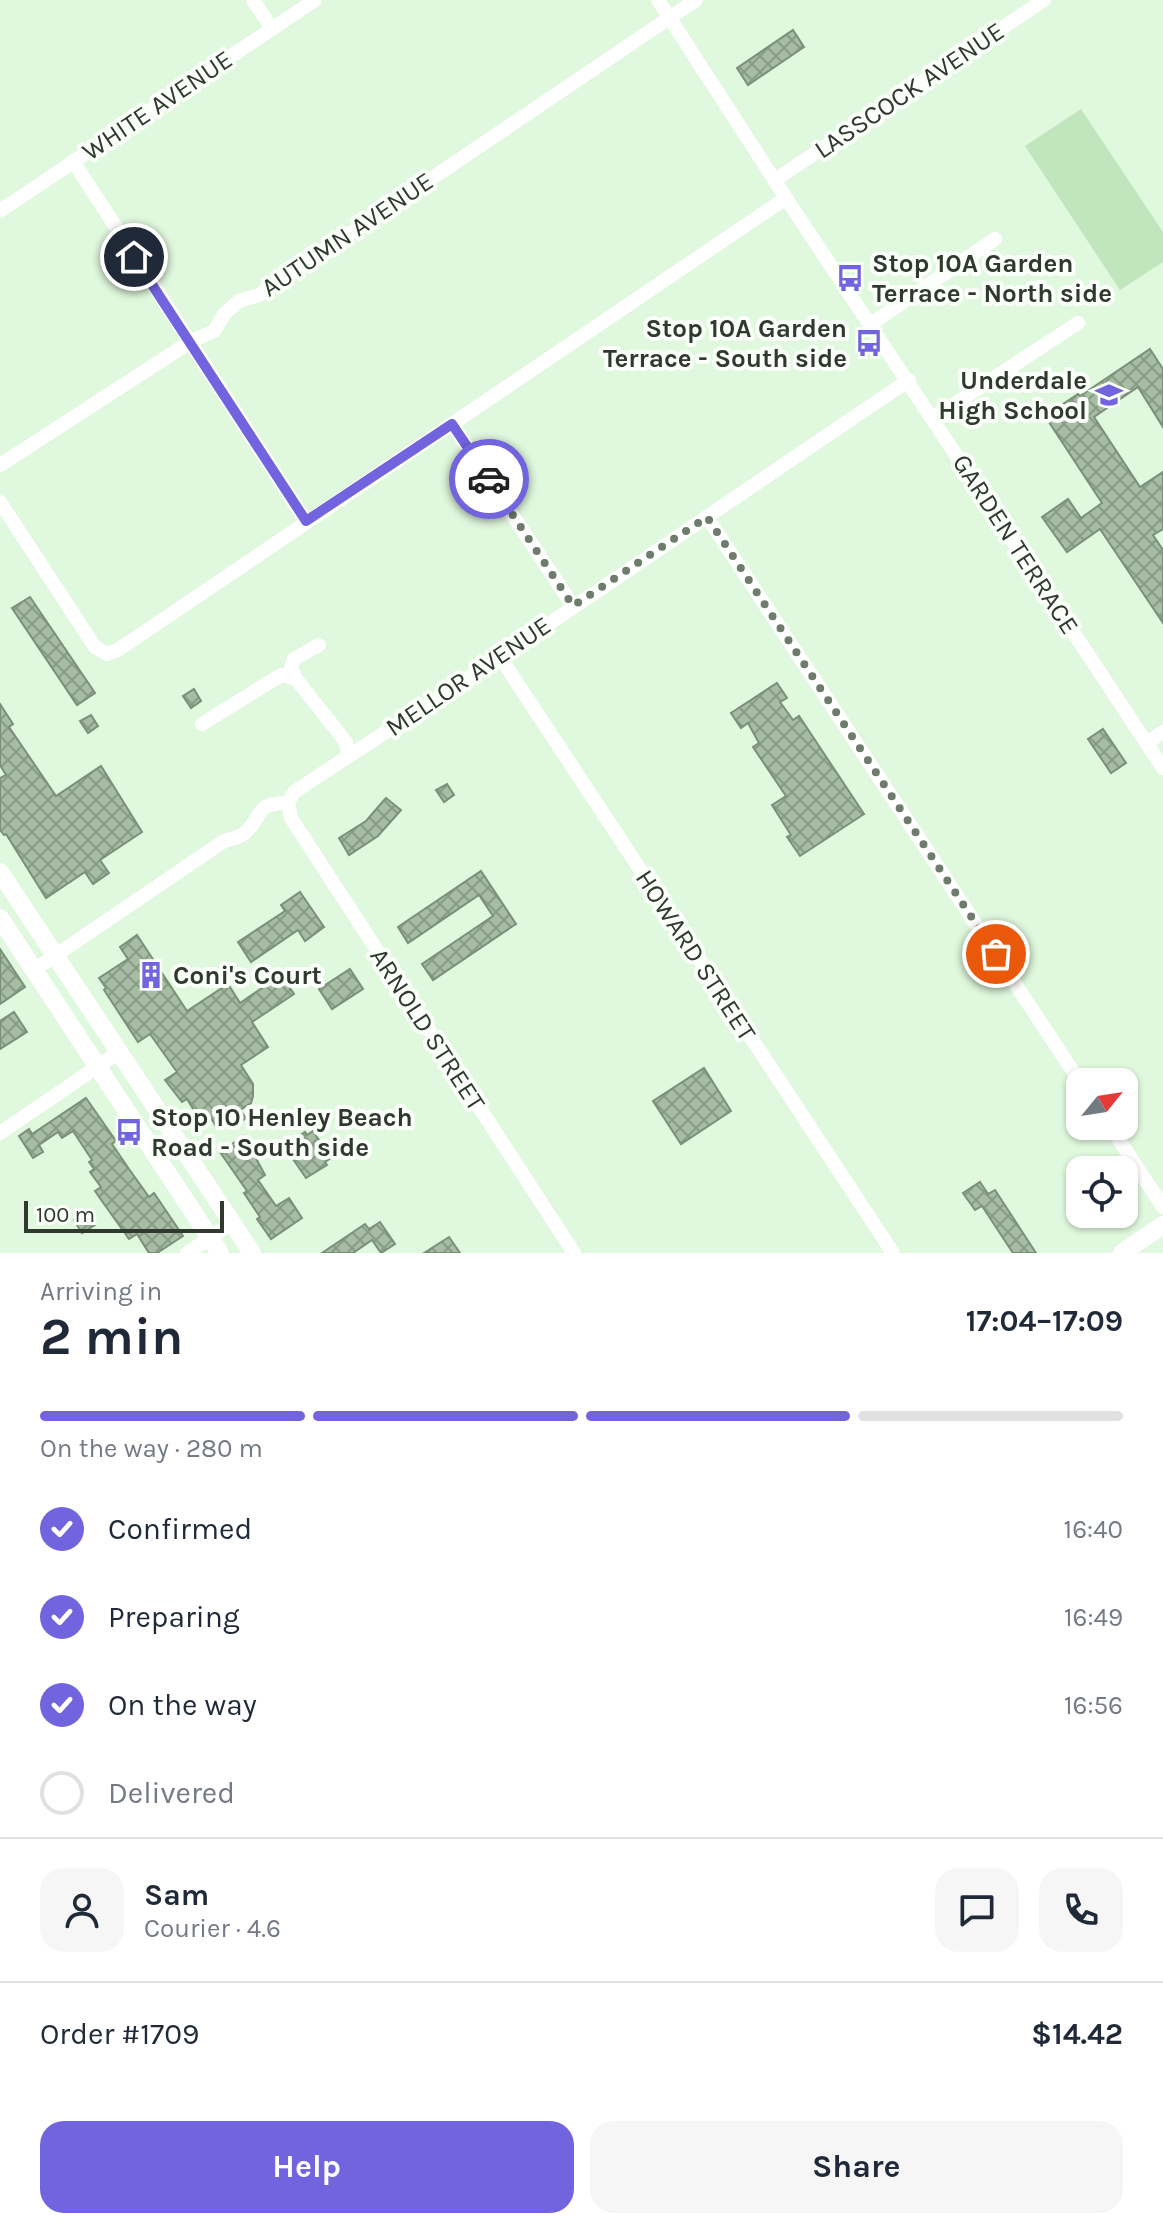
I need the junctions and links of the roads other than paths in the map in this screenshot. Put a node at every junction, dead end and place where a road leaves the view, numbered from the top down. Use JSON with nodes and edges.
{"nodes":[{"id":1,"x":253,"y":0,"type":"edge"},
{"id":2,"x":315,"y":0,"type":"edge"},
{"id":3,"x":658,"y":0,"type":"edge"},
{"id":4,"x":696,"y":0,"type":"edge"},
{"id":5,"x":1044,"y":0,"type":"edge"},
{"id":6,"x":670,"y":18,"type":"junction"},
{"id":7,"x":272,"y":29,"type":"junction"},
{"id":8,"x":73,"y":161,"type":"junction"},
{"id":9,"x":775,"y":180,"type":"junction"},
{"id":10,"x":786,"y":198,"type":"junction"},
{"id":11,"x":0,"y":211,"type":"edge"},
{"id":12,"x":995,"y":239,"type":"dead end"},
{"id":13,"x":1078,"y":323,"type":"dead end"},
{"id":14,"x":871,"y":324,"type":"junction"},
{"id":15,"x":190,"y":342,"type":"junction"},
{"id":16,"x":909,"y":380,"type":"junction"},
{"id":17,"x":933,"y":418,"type":"junction"},
{"id":18,"x":452,"y":424,"type":"junction"},
{"id":19,"x":0,"y":465,"type":"edge"},
{"id":20,"x":0,"y":502,"type":"edge"},
{"id":21,"x":707,"y":517,"type":"junction"},
{"id":22,"x":306,"y":521,"type":"junction"},
{"id":23,"x":573,"y":606,"type":"junction"},
{"id":24,"x":319,"y":645,"type":"dead end"},
{"id":25,"x":500,"y":657,"type":"junction"},
{"id":26,"x":296,"y":679,"type":"junction"},
{"id":27,"x":202,"y":724,"type":"dead end"},
{"id":28,"x":1163,"y":732,"type":"edge"},
{"id":29,"x":1147,"y":743,"type":"junction"},
{"id":30,"x":348,"y":757,"type":"junction"},
{"id":31,"x":1163,"y":768,"type":"edge"},
{"id":32,"x":288,"y":803,"type":"junction"},
{"id":33,"x":0,"y":872,"type":"edge"},
{"id":34,"x":1,"y":922,"type":"edge"},
{"id":35,"x":55,"y":955,"type":"junction"},
{"id":36,"x":34,"y":970,"type":"junction"},
{"id":37,"x":119,"y":1052,"type":"junction"},
{"id":38,"x":98,"y":1067,"type":"junction"},
{"id":39,"x":1071,"y":1068,"type":"edge"},
{"id":40,"x":0,"y":1133,"type":"edge"},
{"id":41,"x":1119,"y":1140,"type":"edge"},
{"id":42,"x":1163,"y":1207,"type":"edge"},
{"id":43,"x":232,"y":1223,"type":"junction"},
{"id":44,"x":1163,"y":1225,"type":"edge"},
{"id":45,"x":215,"y":1245,"type":"edge"},
{"id":46,"x":187,"y":1253,"type":"edge"},
{"id":47,"x":252,"y":1253,"type":"edge"},
{"id":48,"x":574,"y":1253,"type":"edge"},
{"id":49,"x":893,"y":1253,"type":"edge"},
{"id":50,"x":1122,"y":1253,"type":"edge"}],
"edges":[{"from":1,"to":7,"type":"street"},
{"from":2,"to":7,"type":"street","name":"WHITE AVENUE"},
{"from":3,"to":6,"type":"street","name":"GARDEN TERRACE"},
{"from":4,"to":6,"type":"street","name":"AUTUMN AVENUE"},
{"from":5,"to":9,"type":"street","name":"LASSCOCK AVENUE"},
{"from":6,"to":9,"type":"street","name":"GARDEN TERRACE"},
{"from":6,"to":15,"type":"street","name":"AUTUMN AVENUE"},
{"from":7,"to":8,"type":"street","name":"WHITE AVENUE"},
{"from":8,"to":11,"type":"street","name":"WHITE AVENUE"},
{"from":8,"to":15,"type":"street"},
{"from":9,"to":10,"type":"street","name":"GARDEN TERRACE"},
{"from":10,"to":14,"type":"street","name":"GARDEN TERRACE"},
{"from":10,"to":18,"type":"street"},
{"from":12,"to":14,"type":"street"},
{"from":13,"to":17,"type":"street"},
{"from":14,"to":16,"type":"street","name":"GARDEN TERRACE"},
{"from":15,"to":19,"type":"street","name":"AUTUMN AVENUE"},
{"from":15,"to":22,"type":"street"},
{"from":16,"to":17,"type":"street","name":"GARDEN TERRACE"},
{"from":16,"to":21,"type":"street","name":"MELLOR AVENUE"},
{"from":17,"to":29,"type":"street","name":"GARDEN TERRACE"},
{"from":18,"to":22,"type":"street"},
{"from":18,"to":23,"type":"street"},
{"from":20,"to":22,"type":"street"},
{"from":21,"to":23,"type":"street","name":"MELLOR AVENUE"},
{"from":21,"to":39,"type":"street"},
{"from":23,"to":25,"type":"street","name":"MELLOR AVENUE"},
{"from":24,"to":26,"type":"street"},
{"from":25,"to":30,"type":"street","name":"MELLOR AVENUE"},
{"from":25,"to":49,"type":"street","name":"HOWARD STREET"},
{"from":26,"to":27,"type":"street"},
{"from":26,"to":30,"type":"street"},
{"from":28,"to":29,"type":"street"},
{"from":29,"to":31,"type":"street","name":"GARDEN TERRACE"},
{"from":30,"to":32,"type":"street","name":"MELLOR AVENUE"},
{"from":32,"to":35,"type":"street","name":"MELLOR AVENUE"},
{"from":32,"to":48,"type":"street","name":"ARNOLD STREET"},
{"from":33,"to":35,"type":"main road"},
{"from":34,"to":36,"type":"main road"},
{"from":35,"to":36,"type":"street","name":"MELLOR AVENUE"},
{"from":35,"to":37,"type":"main road"},
{"from":36,"to":38,"type":"main road"},
{"from":37,"to":38,"type":"street"},
{"from":37,"to":43,"type":"main road"},
{"from":38,"to":40,"type":"street"},
{"from":38,"to":45,"type":"main road"},
{"from":41,"to":42,"type":"street"},
{"from":43,"to":45,"type":"street"},
{"from":43,"to":47,"type":"main road"},
{"from":44,"to":50,"type":"main road"},
{"from":45,"to":46,"type":"street"}]}
